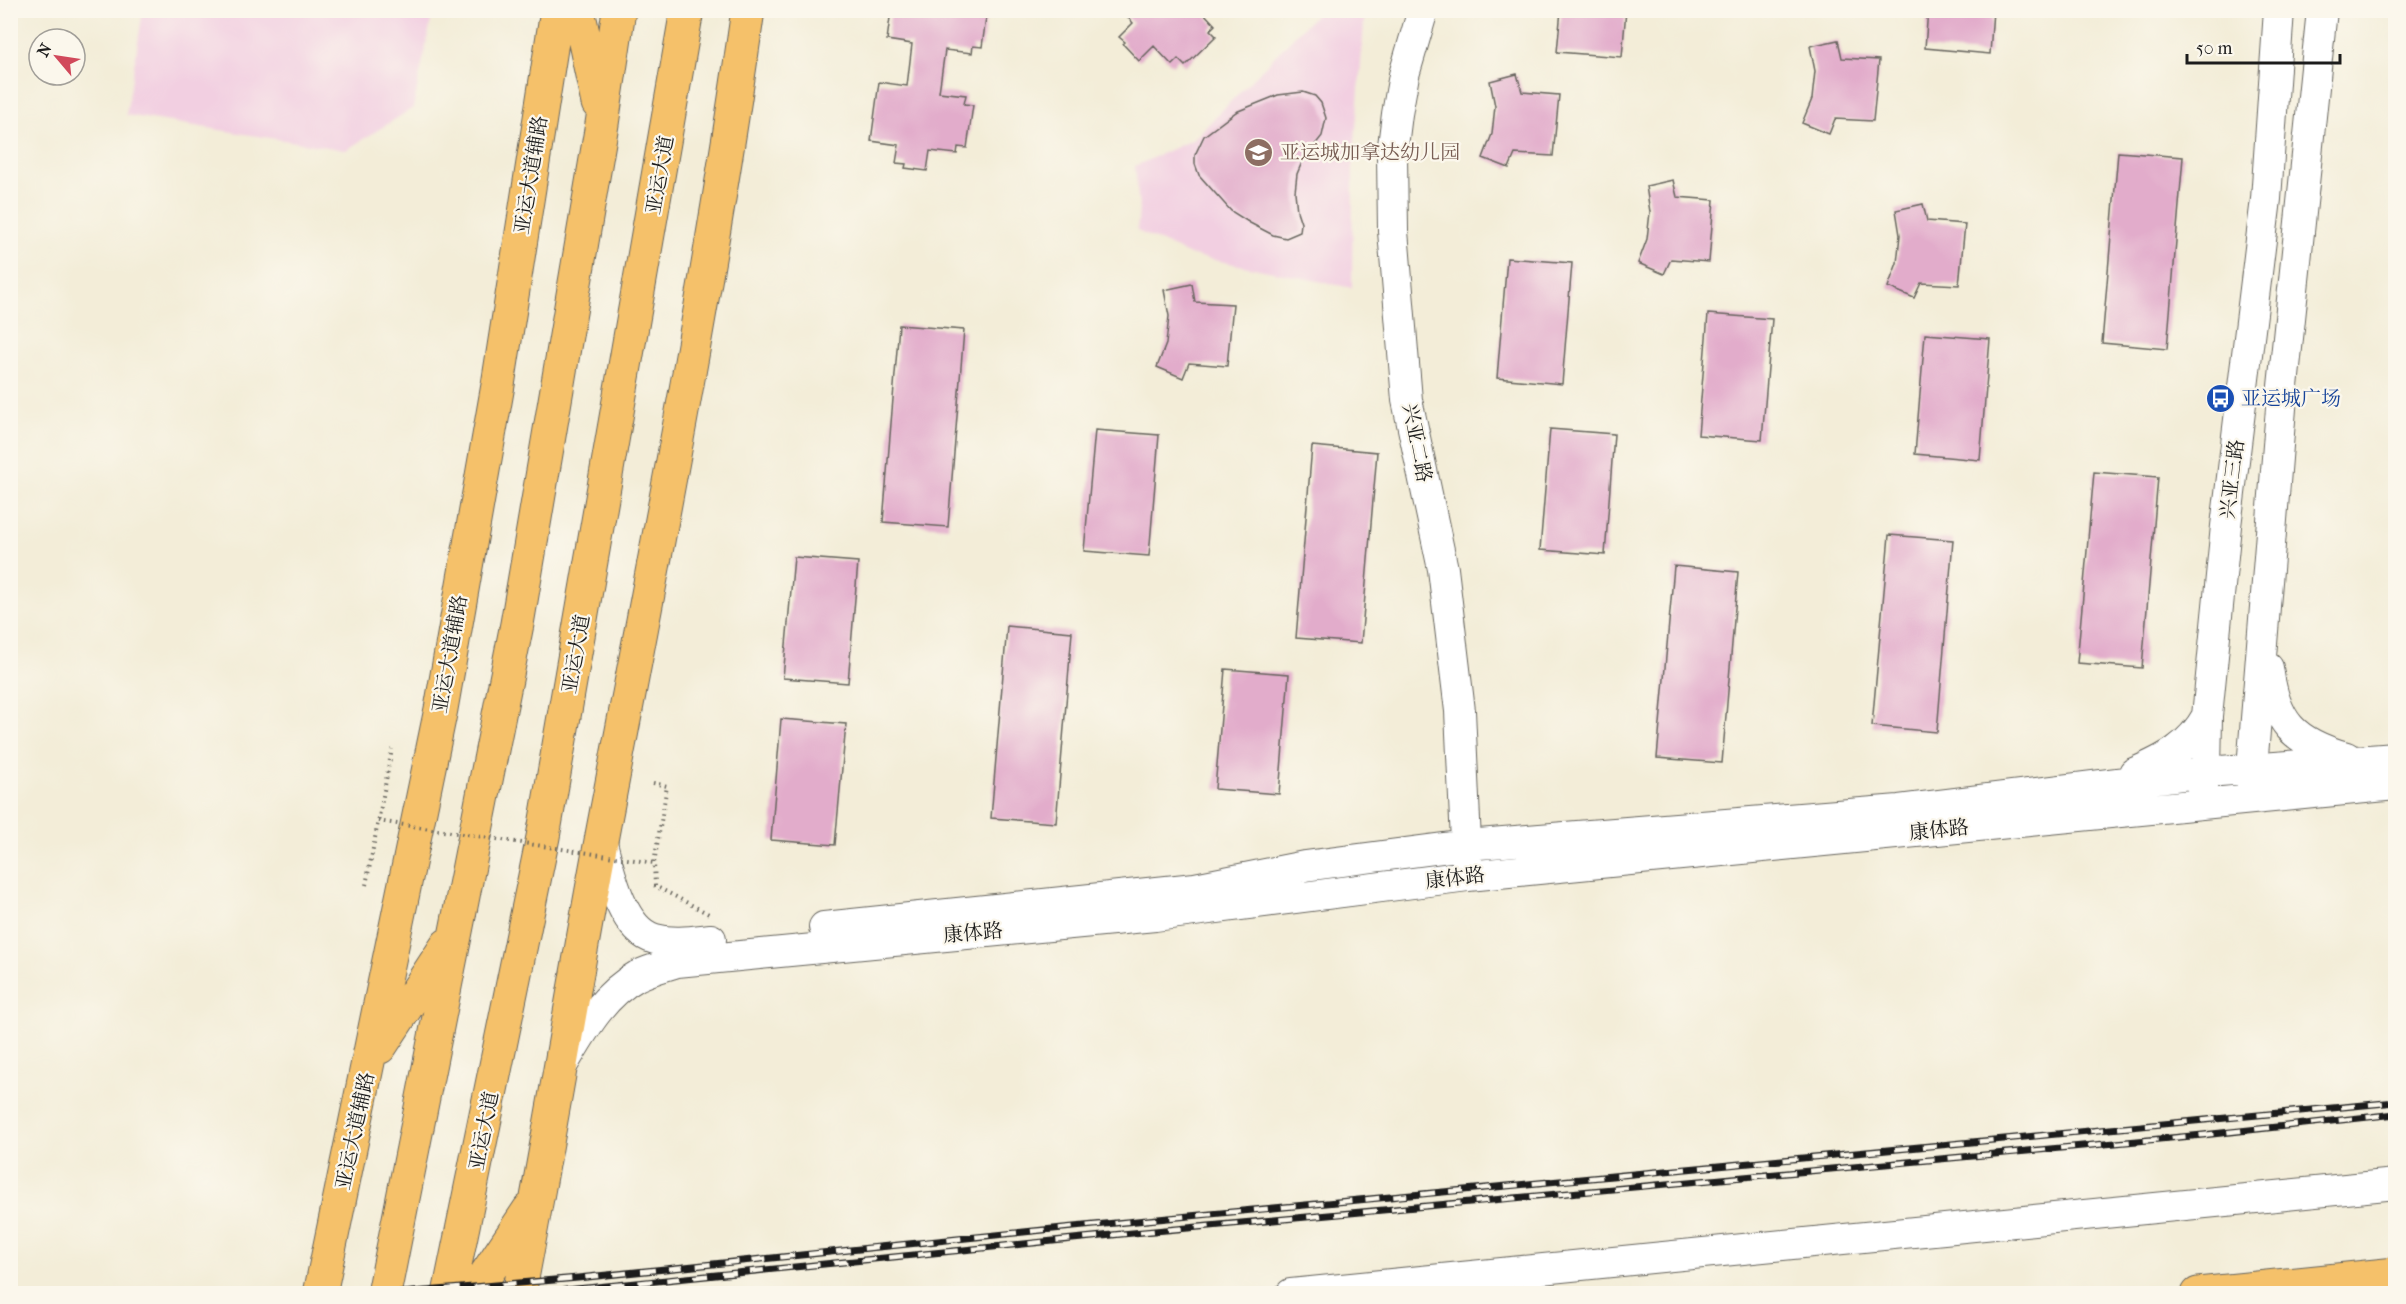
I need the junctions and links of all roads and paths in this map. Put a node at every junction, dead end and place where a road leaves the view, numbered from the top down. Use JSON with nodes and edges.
{"nodes":[{"id":1,"x":557,"y":10,"type":"edge"},
{"id":2,"x":578,"y":10,"type":"edge"},
{"id":3,"x":619,"y":10,"type":"edge"},
{"id":4,"x":687,"y":10,"type":"edge"},
{"id":5,"x":748,"y":10,"type":"edge"},
{"id":6,"x":1423,"y":10,"type":"edge"},
{"id":7,"x":2279,"y":10,"type":"edge"},
{"id":8,"x":2322,"y":10,"type":"edge"},
{"id":9,"x":602,"y":124,"type":"junction"},
{"id":10,"x":2267,"y":587,"type":"junction"},
{"id":11,"x":2220,"y":588,"type":"junction"},
{"id":12,"x":2263,"y":632,"type":"junction"},
{"id":13,"x":2207,"y":716,"type":"junction"},
{"id":14,"x":392,"y":749,"type":"dead end"},
{"id":15,"x":2396,"y":758,"type":"edge"},
{"id":16,"x":2359,"y":761,"type":"junction"},
{"id":17,"x":2252,"y":768,"type":"junction"},
{"id":18,"x":2206,"y":772,"type":"junction"},
{"id":19,"x":653,"y":783,"type":"dead end"},
{"id":20,"x":2108,"y":784,"type":"junction"},
{"id":21,"x":2396,"y":785,"type":"edge"},
{"id":22,"x":2252,"y":799,"type":"junction"},
{"id":23,"x":2199,"y":804,"type":"junction"},
{"id":24,"x":378,"y":821,"type":"junction"},
{"id":25,"x":601,"y":839,"type":"junction"},
{"id":26,"x":1466,"y":845,"type":"junction"},
{"id":27,"x":654,"y":863,"type":"junction"},
{"id":28,"x":1468,"y":876,"type":"junction"},
{"id":29,"x":366,"y":885,"type":"dead end"},
{"id":30,"x":710,"y":914,"type":"dead end"},
{"id":31,"x":456,"y":931,"type":"junction"},
{"id":32,"x":369,"y":1062,"type":"junction"},
{"id":33,"x":562,"y":1066,"type":"junction"},
{"id":34,"x":2396,"y":1185,"type":"edge"},
{"id":35,"x":538,"y":1196,"type":"junction"},
{"id":36,"x":2396,"y":1274,"type":"edge"},
{"id":37,"x":320,"y":1293,"type":"edge"},
{"id":38,"x":384,"y":1293,"type":"edge"},
{"id":39,"x":449,"y":1293,"type":"edge"},
{"id":40,"x":473,"y":1293,"type":"edge"},
{"id":41,"x":519,"y":1293,"type":"edge"},
{"id":42,"x":1291,"y":1293,"type":"edge"},
{"id":43,"x":2198,"y":1293,"type":"edge"}],
"edges":[{"from":1,"to":32,"type":"main road","name":"亚运大道辅路"},
{"from":2,"to":9,"type":"main road"},
{"from":3,"to":9,"type":"main road"},
{"from":4,"to":39,"type":"main road","name":"亚运大道"},
{"from":5,"to":25,"type":"main road"},
{"from":6,"to":26,"type":"street","name":"兴亚二路"},
{"from":7,"to":11,"type":"street","name":"兴亚三路"},
{"from":8,"to":10,"type":"street"},
{"from":9,"to":31,"type":"main road"},
{"from":10,"to":11,"type":"street"},
{"from":10,"to":12,"type":"street"},
{"from":11,"to":13,"type":"street","name":"兴亚三路"},
{"from":12,"to":16,"type":"street"},
{"from":12,"to":17,"type":"street"},
{"from":13,"to":18,"type":"street","name":"兴亚三路"},
{"from":13,"to":20,"type":"street"},
{"from":14,"to":24,"type":"path"},
{"from":15,"to":16,"type":"street","name":"康体路"},
{"from":16,"to":17,"type":"street","name":"康体路"},
{"from":17,"to":18,"type":"street","name":"康体路"},
{"from":17,"to":22,"type":"street"},
{"from":18,"to":20,"type":"street","name":"康体路"},
{"from":18,"to":23,"type":"street","name":"兴亚三路"},
{"from":19,"to":27,"type":"path"},
{"from":20,"to":26,"type":"street","name":"康体路"},
{"from":21,"to":22,"type":"street","name":"康体路"},
{"from":22,"to":23,"type":"street","name":"康体路"},
{"from":23,"to":28,"type":"street","name":"康体路"},
{"from":24,"to":27,"type":"path","bridge":true},
{"from":24,"to":29,"type":"path"},
{"from":25,"to":26,"type":"street","name":"康体路"},
{"from":25,"to":33,"type":"main road"},
{"from":26,"to":28,"type":"street","name":"兴亚二路"},
{"from":27,"to":30,"type":"path"},
{"from":28,"to":33,"type":"street","name":"康体路"},
{"from":31,"to":32,"type":"main road"},
{"from":31,"to":38,"type":"main road"},
{"from":32,"to":37,"type":"main road","name":"亚运大道辅路"},
{"from":33,"to":35,"type":"main road"},
{"from":34,"to":42,"type":"street"},
{"from":35,"to":40,"type":"main road"},
{"from":35,"to":41,"type":"main road"},
{"from":36,"to":43,"type":"main road"}]}
